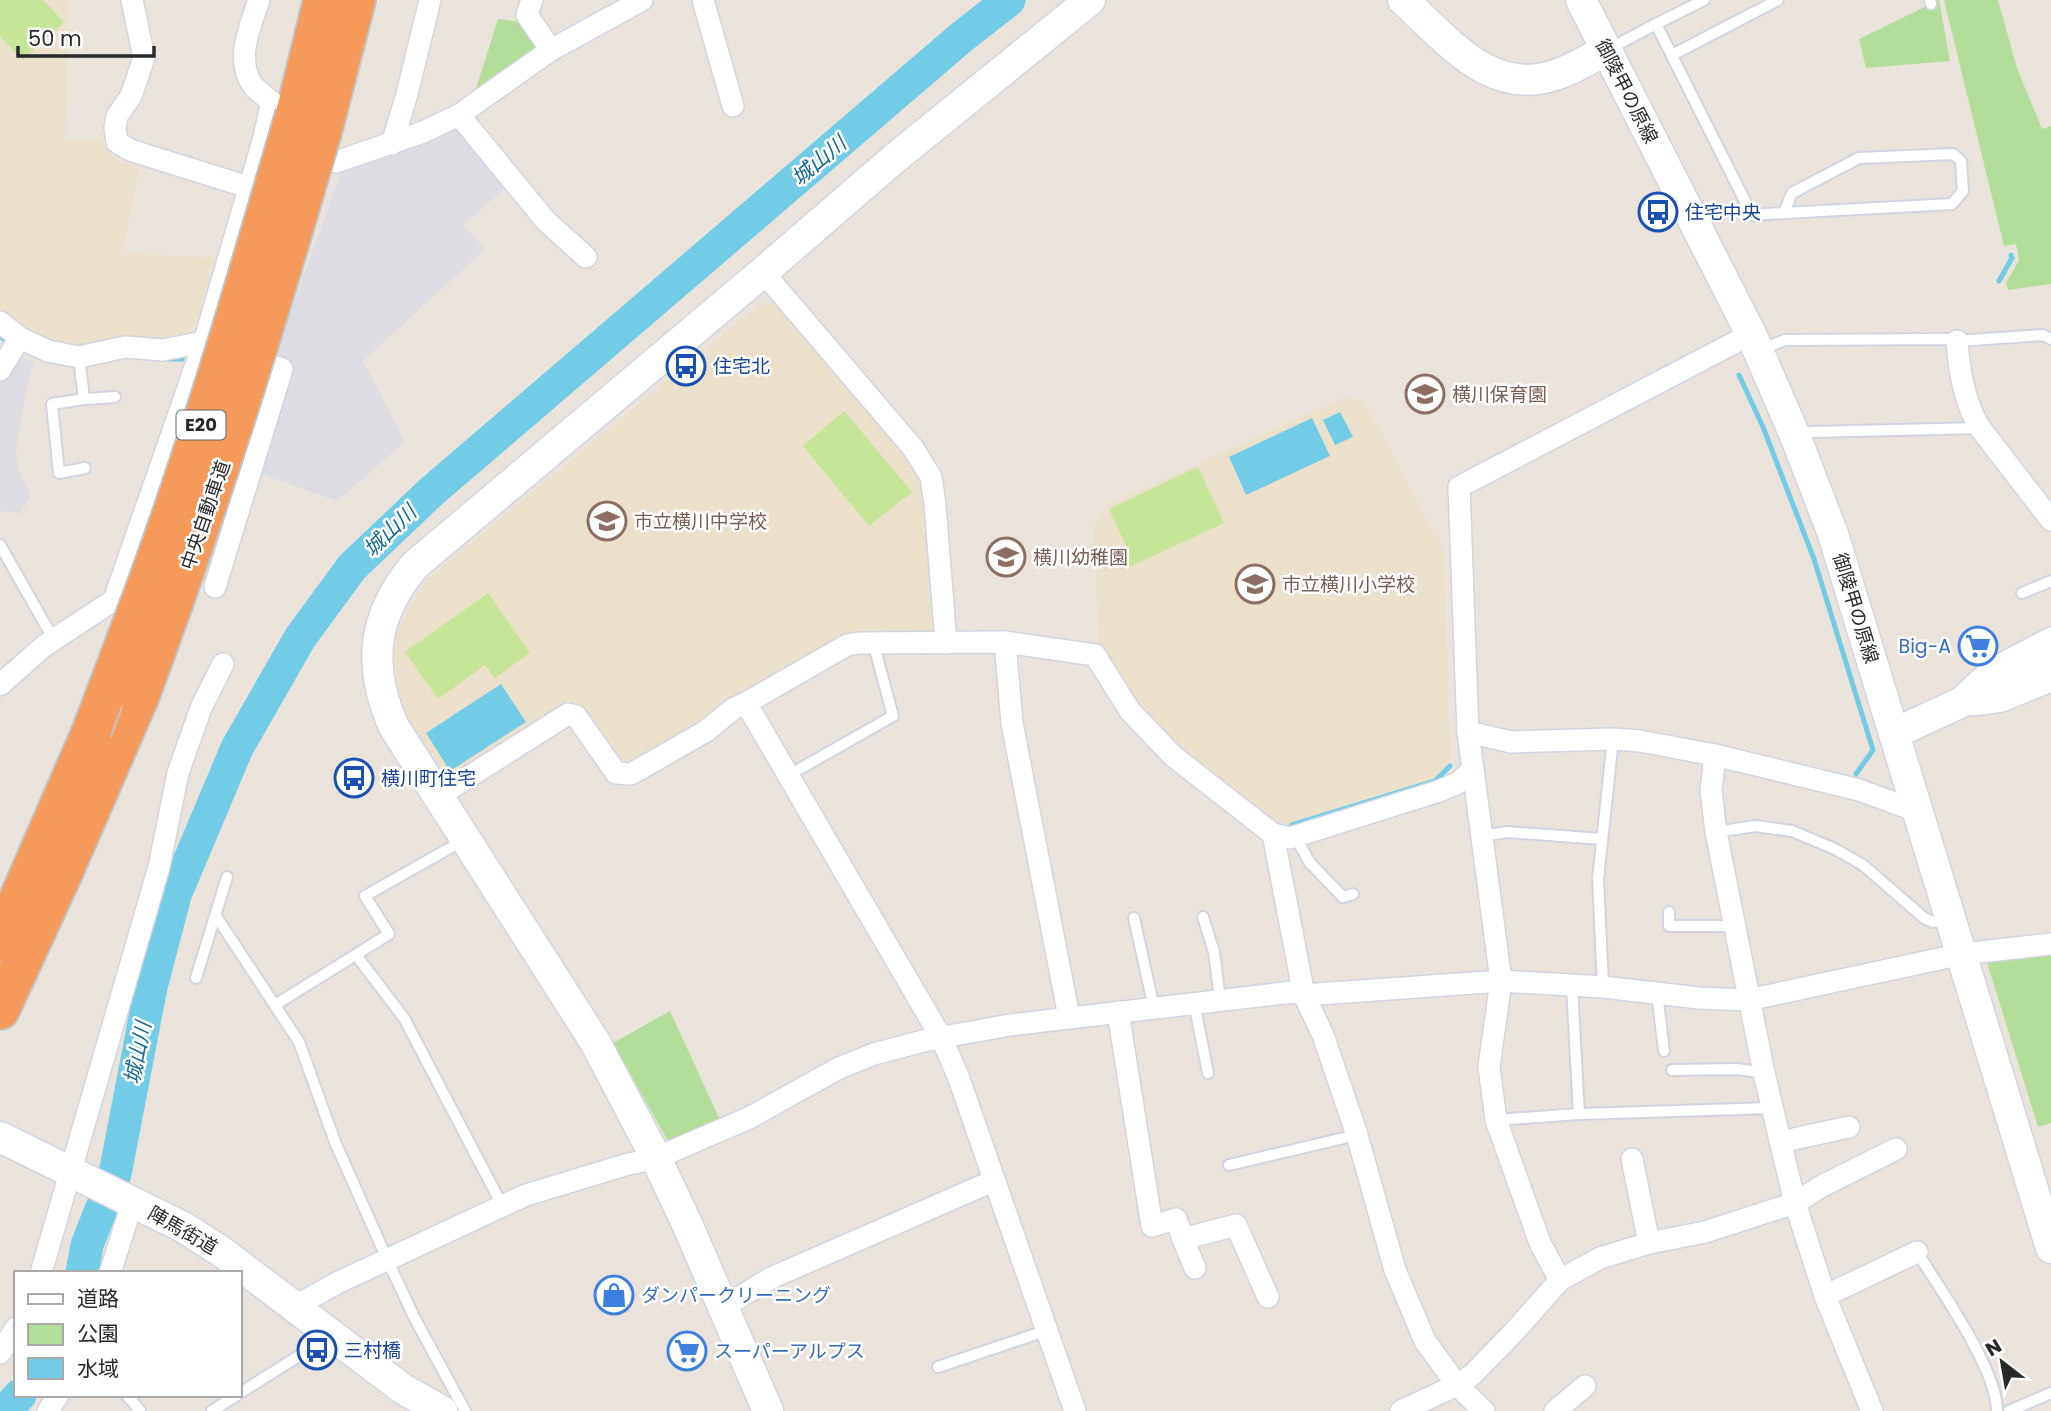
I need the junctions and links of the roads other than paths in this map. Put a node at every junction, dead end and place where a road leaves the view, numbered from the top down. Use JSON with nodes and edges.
{"nodes":[{"id":1,"x":132,"y":0,"type":"edge"},
{"id":2,"x":259,"y":0,"type":"edge"},
{"id":3,"x":323,"y":0,"type":"edge"},
{"id":4,"x":356,"y":0,"type":"edge"},
{"id":5,"x":430,"y":0,"type":"edge"},
{"id":6,"x":531,"y":0,"type":"edge"},
{"id":7,"x":642,"y":0,"type":"edge"},
{"id":8,"x":703,"y":0,"type":"edge"},
{"id":9,"x":1090,"y":0,"type":"edge"},
{"id":10,"x":1403,"y":0,"type":"edge"},
{"id":11,"x":1581,"y":0,"type":"edge"},
{"id":12,"x":1703,"y":0,"type":"edge"},
{"id":13,"x":1779,"y":0,"type":"edge"},
{"id":14,"x":1656,"y":24,"type":"junction"},
{"id":15,"x":551,"y":50,"type":"junction"},
{"id":16,"x":1606,"y":50,"type":"junction"},
{"id":17,"x":1672,"y":55,"type":"junction"},
{"id":18,"x":733,"y":106,"type":"dead end"},
{"id":19,"x":459,"y":116,"type":"junction"},
{"id":20,"x":310,"y":119,"type":"junction"},
{"id":21,"x":263,"y":141,"type":"junction"},
{"id":22,"x":392,"y":144,"type":"junction"},
{"id":23,"x":248,"y":187,"type":"junction"},
{"id":24,"x":1784,"y":213,"type":"junction"},
{"id":25,"x":586,"y":257,"type":"dead end"},
{"id":26,"x":763,"y":272,"type":"junction"},
{"id":27,"x":0,"y":322,"type":"edge"},
{"id":28,"x":20,"y":338,"type":"junction"},
{"id":29,"x":2051,"y":339,"type":"edge"},
{"id":30,"x":1957,"y":341,"type":"junction"},
{"id":31,"x":204,"y":342,"type":"junction"},
{"id":32,"x":1754,"y":342,"type":"junction"},
{"id":33,"x":79,"y":357,"type":"junction"},
{"id":34,"x":0,"y":370,"type":"edge"},
{"id":35,"x":115,"y":397,"type":"dead end"},
{"id":36,"x":84,"y":399,"type":"junction"},
{"id":37,"x":1979,"y":428,"type":"junction"},
{"id":38,"x":1796,"y":438,"type":"junction"},
{"id":39,"x":85,"y":468,"type":"dead end"},
{"id":40,"x":2051,"y":520,"type":"edge"},
{"id":41,"x":0,"y":545,"type":"edge"},
{"id":42,"x":2051,"y":581,"type":"edge"},
{"id":43,"x":215,"y":587,"type":"dead end"},
{"id":44,"x":2022,"y":593,"type":"dead end"},
{"id":45,"x":2051,"y":638,"type":"edge"},
{"id":46,"x":54,"y":640,"type":"junction"},
{"id":47,"x":873,"y":642,"type":"junction"},
{"id":48,"x":1005,"y":642,"type":"junction"},
{"id":49,"x":946,"y":643,"type":"junction"},
{"id":50,"x":2051,"y":661,"type":"edge"},
{"id":51,"x":223,"y":664,"type":"dead end"},
{"id":52,"x":2051,"y":681,"type":"edge"},
{"id":53,"x":0,"y":685,"type":"edge"},
{"id":54,"x":747,"y":703,"type":"junction"},
{"id":55,"x":1947,"y":710,"type":"junction"},
{"id":56,"x":1468,"y":733,"type":"junction"},
{"id":57,"x":1895,"y":733,"type":"junction"},
{"id":58,"x":1613,"y":739,"type":"junction"},
{"id":59,"x":1715,"y":755,"type":"junction"},
{"id":60,"x":1471,"y":771,"type":"junction"},
{"id":61,"x":789,"y":775,"type":"junction"},
{"id":62,"x":437,"y":797,"type":"junction"},
{"id":63,"x":1919,"y":812,"type":"junction"},
{"id":64,"x":1716,"y":832,"type":"junction"},
{"id":65,"x":1273,"y":834,"type":"junction"},
{"id":66,"x":1295,"y":836,"type":"junction"},
{"id":67,"x":1482,"y":836,"type":"junction"},
{"id":68,"x":1602,"y":839,"type":"junction"},
{"id":69,"x":464,"y":840,"type":"junction"},
{"id":70,"x":226,"y":877,"type":"dead end"},
{"id":71,"x":1353,"y":894,"type":"dead end"},
{"id":72,"x":1669,"y":912,"type":"dead end"},
{"id":73,"x":216,"y":916,"type":"junction"},
{"id":74,"x":1203,"y":917,"type":"dead end"},
{"id":75,"x":1135,"y":918,"type":"dead end"},
{"id":76,"x":1952,"y":919,"type":"junction"},
{"id":77,"x":1735,"y":926,"type":"junction"},
{"id":78,"x":0,"y":942,"type":"edge"},
{"id":79,"x":2051,"y":944,"type":"edge"},
{"id":80,"x":1962,"y":954,"type":"junction"},
{"id":81,"x":356,"y":955,"type":"junction"},
{"id":82,"x":196,"y":978,"type":"dead end"},
{"id":83,"x":1501,"y":981,"type":"junction"},
{"id":84,"x":1572,"y":987,"type":"junction"},
{"id":85,"x":1603,"y":987,"type":"junction"},
{"id":86,"x":1657,"y":993,"type":"junction"},
{"id":87,"x":1304,"y":995,"type":"junction"},
{"id":88,"x":1220,"y":999,"type":"junction"},
{"id":89,"x":1748,"y":1000,"type":"junction"},
{"id":90,"x":1194,"y":1003,"type":"junction"},
{"id":91,"x":275,"y":1005,"type":"junction"},
{"id":92,"x":1154,"y":1009,"type":"junction"},
{"id":93,"x":0,"y":1010,"type":"edge"},
{"id":94,"x":1118,"y":1012,"type":"junction"},
{"id":95,"x":1069,"y":1017,"type":"junction"},
{"id":96,"x":942,"y":1039,"type":"junction"},
{"id":97,"x":1664,"y":1051,"type":"dead end"},
{"id":98,"x":1672,"y":1070,"type":"dead end"},
{"id":99,"x":1208,"y":1073,"type":"dead end"},
{"id":100,"x":1764,"y":1073,"type":"junction"},
{"id":101,"x":1772,"y":1108,"type":"junction"},
{"id":102,"x":1579,"y":1114,"type":"junction"},
{"id":103,"x":1496,"y":1120,"type":"junction"},
{"id":104,"x":1849,"y":1127,"type":"dead end"},
{"id":105,"x":1357,"y":1135,"type":"junction"},
{"id":106,"x":0,"y":1137,"type":"edge"},
{"id":107,"x":1780,"y":1142,"type":"junction"},
{"id":108,"x":1896,"y":1149,"type":"dead end"},
{"id":109,"x":656,"y":1158,"type":"junction"},
{"id":110,"x":1633,"y":1160,"type":"dead end"},
{"id":111,"x":1229,"y":1165,"type":"dead end"},
{"id":112,"x":72,"y":1171,"type":"junction"},
{"id":113,"x":993,"y":1181,"type":"junction"},
{"id":114,"x":130,"y":1199,"type":"junction"},
{"id":115,"x":1795,"y":1203,"type":"junction"},
{"id":116,"x":502,"y":1205,"type":"junction"},
{"id":117,"x":1183,"y":1239,"type":"junction"},
{"id":118,"x":1649,"y":1244,"type":"junction"},
{"id":119,"x":2051,"y":1248,"type":"edge"},
{"id":120,"x":1917,"y":1252,"type":"joint"},
{"id":121,"x":387,"y":1259,"type":"junction"},
{"id":122,"x":1195,"y":1268,"type":"dead end"},
{"id":123,"x":42,"y":1271,"type":"edge"},
{"id":124,"x":111,"y":1271,"type":"edge"},
{"id":125,"x":1560,"y":1280,"type":"junction"},
{"id":126,"x":1825,"y":1296,"type":"junction"},
{"id":127,"x":1268,"y":1299,"type":"dead end"},
{"id":128,"x":725,"y":1306,"type":"junction"},
{"id":129,"x":293,"y":1307,"type":"junction"},
{"id":130,"x":14,"y":1331,"type":"edge"},
{"id":131,"x":1045,"y":1331,"type":"junction"},
{"id":132,"x":331,"y":1335,"type":"junction"},
{"id":133,"x":0,"y":1353,"type":"edge"},
{"id":134,"x":938,"y":1367,"type":"dead end"},
{"id":135,"x":1457,"y":1385,"type":"junction"},
{"id":136,"x":1585,"y":1386,"type":"dead end"},
{"id":137,"x":242,"y":1391,"type":"edge"},
{"id":138,"x":2051,"y":1393,"type":"edge"},
{"id":139,"x":233,"y":1397,"type":"edge"},
{"id":140,"x":429,"y":1408,"type":"edge"},
{"id":141,"x":212,"y":1411,"type":"edge"},
{"id":142,"x":465,"y":1411,"type":"edge"},
{"id":143,"x":768,"y":1411,"type":"edge"},
{"id":144,"x":1075,"y":1411,"type":"edge"},
{"id":145,"x":1401,"y":1411,"type":"edge"},
{"id":146,"x":1484,"y":1411,"type":"edge"},
{"id":147,"x":1555,"y":1411,"type":"edge"},
{"id":148,"x":1872,"y":1411,"type":"edge"},
{"id":149,"x":1997,"y":1411,"type":"edge"},
{"id":150,"x":2009,"y":1411,"type":"edge"}],
"edges":[{"from":1,"to":23,"type":"street"},
{"from":2,"to":21,"type":"street"},
{"from":3,"to":20,"type":"highway","name":"中央自動車道","number":"E20"},
{"from":4,"to":20,"type":"highway","name":"中央自動車道","number":"E20"},
{"from":5,"to":22,"type":"street"},
{"from":6,"to":15,"type":"street"},
{"from":7,"to":15,"type":"street"},
{"from":8,"to":18,"type":"street"},
{"from":9,"to":26,"type":"street"},
{"from":10,"to":16,"type":"street"},
{"from":11,"to":16,"type":"street","name":"御陵甲の原線"},
{"from":12,"to":14,"type":"lane"},
{"from":13,"to":17,"type":"lane"},
{"from":14,"to":16,"type":"lane"},
{"from":14,"to":17,"type":"lane"},
{"from":15,"to":19,"type":"street"},
{"from":16,"to":32,"type":"street","name":"御陵甲の原線"},
{"from":17,"to":24,"type":"lane"},
{"from":19,"to":22,"type":"street"},
{"from":19,"to":25,"type":"street"},
{"from":20,"to":78,"type":"highway","name":"中央自動車道","number":"E20","bridge":true},
{"from":20,"to":93,"type":"highway","name":"中央自動車道","number":"E20","bridge":true},
{"from":21,"to":22,"type":"street"},
{"from":21,"to":23,"type":"street"},
{"from":23,"to":31,"type":"street"},
{"from":24,"to":24,"type":"lane"},
{"from":26,"to":49,"type":"street"},
{"from":26,"to":62,"type":"street"},
{"from":27,"to":28,"type":"street"},
{"from":28,"to":33,"type":"street"},
{"from":28,"to":34,"type":"street"},
{"from":29,"to":30,"type":"lane"},
{"from":30,"to":32,"type":"lane"},
{"from":30,"to":37,"type":"street"},
{"from":31,"to":33,"type":"street"},
{"from":31,"to":43,"type":"street"},
{"from":31,"to":46,"type":"street"},
{"from":32,"to":38,"type":"street","name":"御陵甲の原線"},
{"from":32,"to":56,"type":"street"},
{"from":33,"to":36,"type":"lane"},
{"from":35,"to":36,"type":"lane"},
{"from":36,"to":39,"type":"lane"},
{"from":37,"to":38,"type":"lane"},
{"from":37,"to":40,"type":"street"},
{"from":38,"to":57,"type":"street","name":"御陵甲の原線"},
{"from":41,"to":46,"type":"lane"},
{"from":42,"to":44,"type":"lane"},
{"from":45,"to":55,"type":"street"},
{"from":46,"to":53,"type":"street"},
{"from":47,"to":49,"type":"street"},
{"from":47,"to":54,"type":"street"},
{"from":47,"to":61,"type":"lane"},
{"from":48,"to":49,"type":"street"},
{"from":48,"to":65,"type":"street"},
{"from":48,"to":95,"type":"street"},
{"from":50,"to":55,"type":"street"},
{"from":51,"to":112,"type":"street"},
{"from":52,"to":55,"type":"street"},
{"from":54,"to":61,"type":"street"},
{"from":54,"to":62,"type":"street"},
{"from":55,"to":57,"type":"street"},
{"from":56,"to":58,"type":"street"},
{"from":56,"to":60,"type":"street"},
{"from":57,"to":63,"type":"street","name":"御陵甲の原線"},
{"from":58,"to":59,"type":"street"},
{"from":58,"to":68,"type":"lane"},
{"from":59,"to":63,"type":"street"},
{"from":59,"to":64,"type":"street"},
{"from":60,"to":66,"type":"street"},
{"from":60,"to":67,"type":"street"},
{"from":61,"to":96,"type":"street"},
{"from":62,"to":69,"type":"street"},
{"from":63,"to":76,"type":"street","name":"御陵甲の原線"},
{"from":64,"to":76,"type":"lane"},
{"from":64,"to":77,"type":"street"},
{"from":65,"to":66,"type":"street"},
{"from":65,"to":87,"type":"street"},
{"from":66,"to":71,"type":"lane"},
{"from":67,"to":68,"type":"lane"},
{"from":67,"to":83,"type":"street"},
{"from":68,"to":85,"type":"lane"},
{"from":69,"to":81,"type":"lane"},
{"from":69,"to":109,"type":"street"},
{"from":70,"to":73,"type":"lane"},
{"from":72,"to":77,"type":"lane"},
{"from":73,"to":82,"type":"lane"},
{"from":73,"to":91,"type":"lane"},
{"from":74,"to":88,"type":"lane"},
{"from":75,"to":92,"type":"lane"},
{"from":76,"to":80,"type":"street","name":"御陵甲の原線"},
{"from":77,"to":89,"type":"street"},
{"from":79,"to":80,"type":"street"},
{"from":80,"to":89,"type":"street"},
{"from":80,"to":119,"type":"street","name":"御陵甲の原線"},
{"from":81,"to":91,"type":"lane"},
{"from":81,"to":116,"type":"lane"},
{"from":83,"to":84,"type":"street"},
{"from":83,"to":87,"type":"street"},
{"from":83,"to":103,"type":"street"},
{"from":84,"to":85,"type":"street"},
{"from":84,"to":102,"type":"lane"},
{"from":85,"to":86,"type":"street"},
{"from":86,"to":89,"type":"street"},
{"from":86,"to":97,"type":"lane"},
{"from":87,"to":88,"type":"street"},
{"from":87,"to":105,"type":"street"},
{"from":88,"to":90,"type":"street"},
{"from":89,"to":100,"type":"street"},
{"from":90,"to":92,"type":"street"},
{"from":90,"to":99,"type":"lane"},
{"from":91,"to":121,"type":"lane"},
{"from":92,"to":94,"type":"street"},
{"from":94,"to":95,"type":"street"},
{"from":94,"to":117,"type":"street"},
{"from":95,"to":96,"type":"street"},
{"from":96,"to":109,"type":"street"},
{"from":96,"to":113,"type":"street"},
{"from":98,"to":100,"type":"lane"},
{"from":100,"to":101,"type":"street"},
{"from":101,"to":102,"type":"lane"},
{"from":101,"to":107,"type":"street"},
{"from":102,"to":103,"type":"lane"},
{"from":103,"to":125,"type":"street"},
{"from":104,"to":107,"type":"street"},
{"from":105,"to":111,"type":"lane"},
{"from":105,"to":135,"type":"street"},
{"from":106,"to":112,"type":"street"},
{"from":107,"to":115,"type":"street"},
{"from":108,"to":115,"type":"street"},
{"from":109,"to":116,"type":"street"},
{"from":109,"to":128,"type":"street"},
{"from":110,"to":118,"type":"street"},
{"from":112,"to":114,"type":"street","name":"陣馬街道"},
{"from":112,"to":123,"type":"street"},
{"from":113,"to":128,"type":"street"},
{"from":113,"to":131,"type":"street"},
{"from":114,"to":124,"type":"street"},
{"from":114,"to":129,"type":"street","name":"陣馬街道"},
{"from":115,"to":118,"type":"street"},
{"from":115,"to":126,"type":"street"},
{"from":116,"to":121,"type":"street"},
{"from":117,"to":122,"type":"street"},
{"from":117,"to":127,"type":"street"},
{"from":118,"to":125,"type":"street"},
{"from":120,"to":126,"type":"street"},
{"from":120,"to":149,"type":"lane"},
{"from":121,"to":129,"type":"street"},
{"from":121,"to":142,"type":"lane"},
{"from":125,"to":135,"type":"street"},
{"from":126,"to":148,"type":"street"},
{"from":128,"to":143,"type":"street"},
{"from":129,"to":132,"type":"street","name":"陣馬街道"},
{"from":130,"to":133,"type":"street"},
{"from":131,"to":134,"type":"lane"},
{"from":131,"to":144,"type":"street"},
{"from":132,"to":137,"type":"lane"},
{"from":132,"to":140,"type":"street","name":"陣馬街道"},
{"from":135,"to":145,"type":"street"},
{"from":135,"to":146,"type":"street"},
{"from":136,"to":147,"type":"street"},
{"from":138,"to":150,"type":"lane"},
{"from":139,"to":141,"type":"lane"}]}
